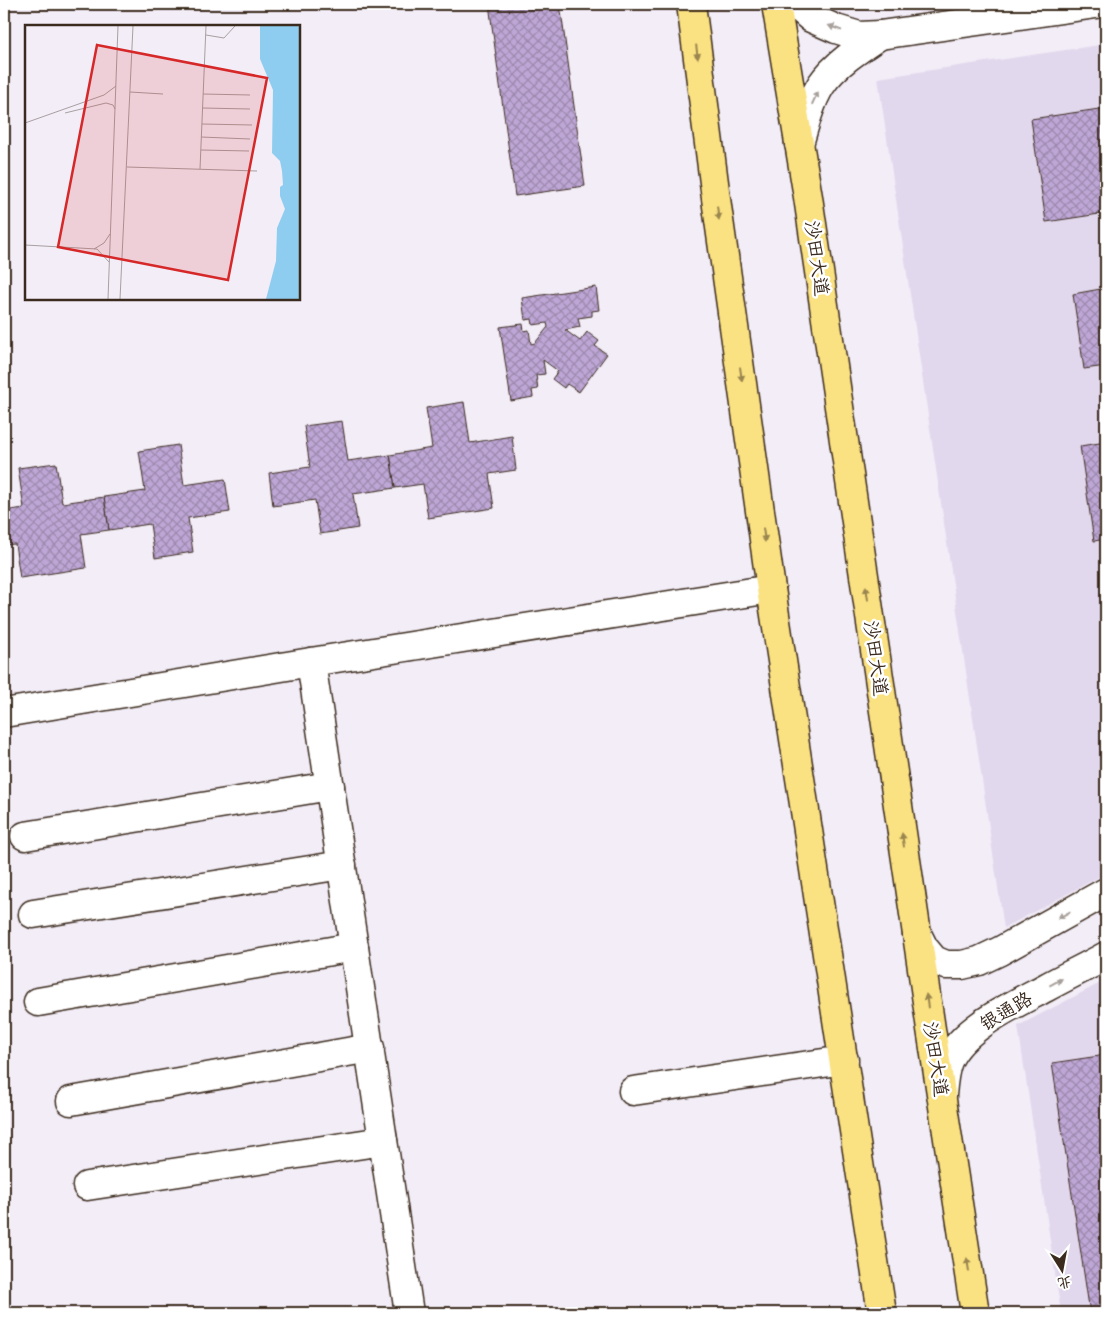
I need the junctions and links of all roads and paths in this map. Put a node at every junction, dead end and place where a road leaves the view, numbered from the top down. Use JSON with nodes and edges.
{"nodes":[{"id":1,"x":691,"y":4,"type":"edge"},
{"id":2,"x":776,"y":4,"type":"edge"},
{"id":3,"x":795,"y":4,"type":"edge"},
{"id":4,"x":1096,"y":4,"type":"edge"},
{"id":5,"x":880,"y":35,"type":"junction"},
{"id":6,"x":799,"y":144,"type":"junction"},
{"id":7,"x":772,"y":589,"type":"junction"},
{"id":8,"x":311,"y":662,"type":"junction"},
{"id":9,"x":4,"y":713,"type":"edge"},
{"id":10,"x":330,"y":786,"type":"junction"},
{"id":11,"x":25,"y":836,"type":"dead end"},
{"id":12,"x":342,"y":865,"type":"junction"},
{"id":13,"x":1106,"y":892,"type":"edge"},
{"id":14,"x":33,"y":914,"type":"dead end"},
{"id":15,"x":917,"y":934,"type":"junction"},
{"id":16,"x":354,"y":947,"type":"junction"},
{"id":17,"x":1106,"y":956,"type":"edge"},
{"id":18,"x":38,"y":1002,"type":"dead end"},
{"id":19,"x":370,"y":1048,"type":"junction"},
{"id":20,"x":844,"y":1060,"type":"junction"},
{"id":21,"x":633,"y":1091,"type":"dead end"},
{"id":22,"x":942,"y":1096,"type":"junction"},
{"id":23,"x":71,"y":1101,"type":"dead end"},
{"id":24,"x":383,"y":1141,"type":"junction"},
{"id":25,"x":88,"y":1186,"type":"dead end"},
{"id":26,"x":410,"y":1313,"type":"edge"},
{"id":27,"x":882,"y":1313,"type":"edge"},
{"id":28,"x":975,"y":1313,"type":"edge"}],
"edges":[{"from":1,"to":7,"type":"main road","one_way":true},
{"from":2,"to":6,"type":"main road","name":"沙田大道"},
{"from":5,"to":3,"type":"street","one_way":true},
{"from":4,"to":5,"type":"street"},
{"from":6,"to":5,"type":"street","one_way":true},
{"from":15,"to":6,"type":"main road","name":"沙田大道","one_way":true},
{"from":7,"to":8,"type":"street"},
{"from":7,"to":20,"type":"main road"},
{"from":8,"to":9,"type":"street"},
{"from":8,"to":10,"type":"street"},
{"from":10,"to":11,"type":"street"},
{"from":10,"to":12,"type":"street"},
{"from":12,"to":14,"type":"street"},
{"from":12,"to":16,"type":"street"},
{"from":13,"to":15,"type":"street","one_way":true},
{"from":22,"to":15,"type":"main road","name":"沙田大道","one_way":true},
{"from":16,"to":18,"type":"street"},
{"from":16,"to":19,"type":"street"},
{"from":22,"to":17,"type":"street","name":"银通路","one_way":true},
{"from":19,"to":23,"type":"street"},
{"from":19,"to":24,"type":"street"},
{"from":20,"to":21,"type":"street"},
{"from":20,"to":27,"type":"main road"},
{"from":28,"to":22,"type":"main road","name":"沙田大道","one_way":true},
{"from":24,"to":25,"type":"street"},
{"from":24,"to":26,"type":"street"}]}
